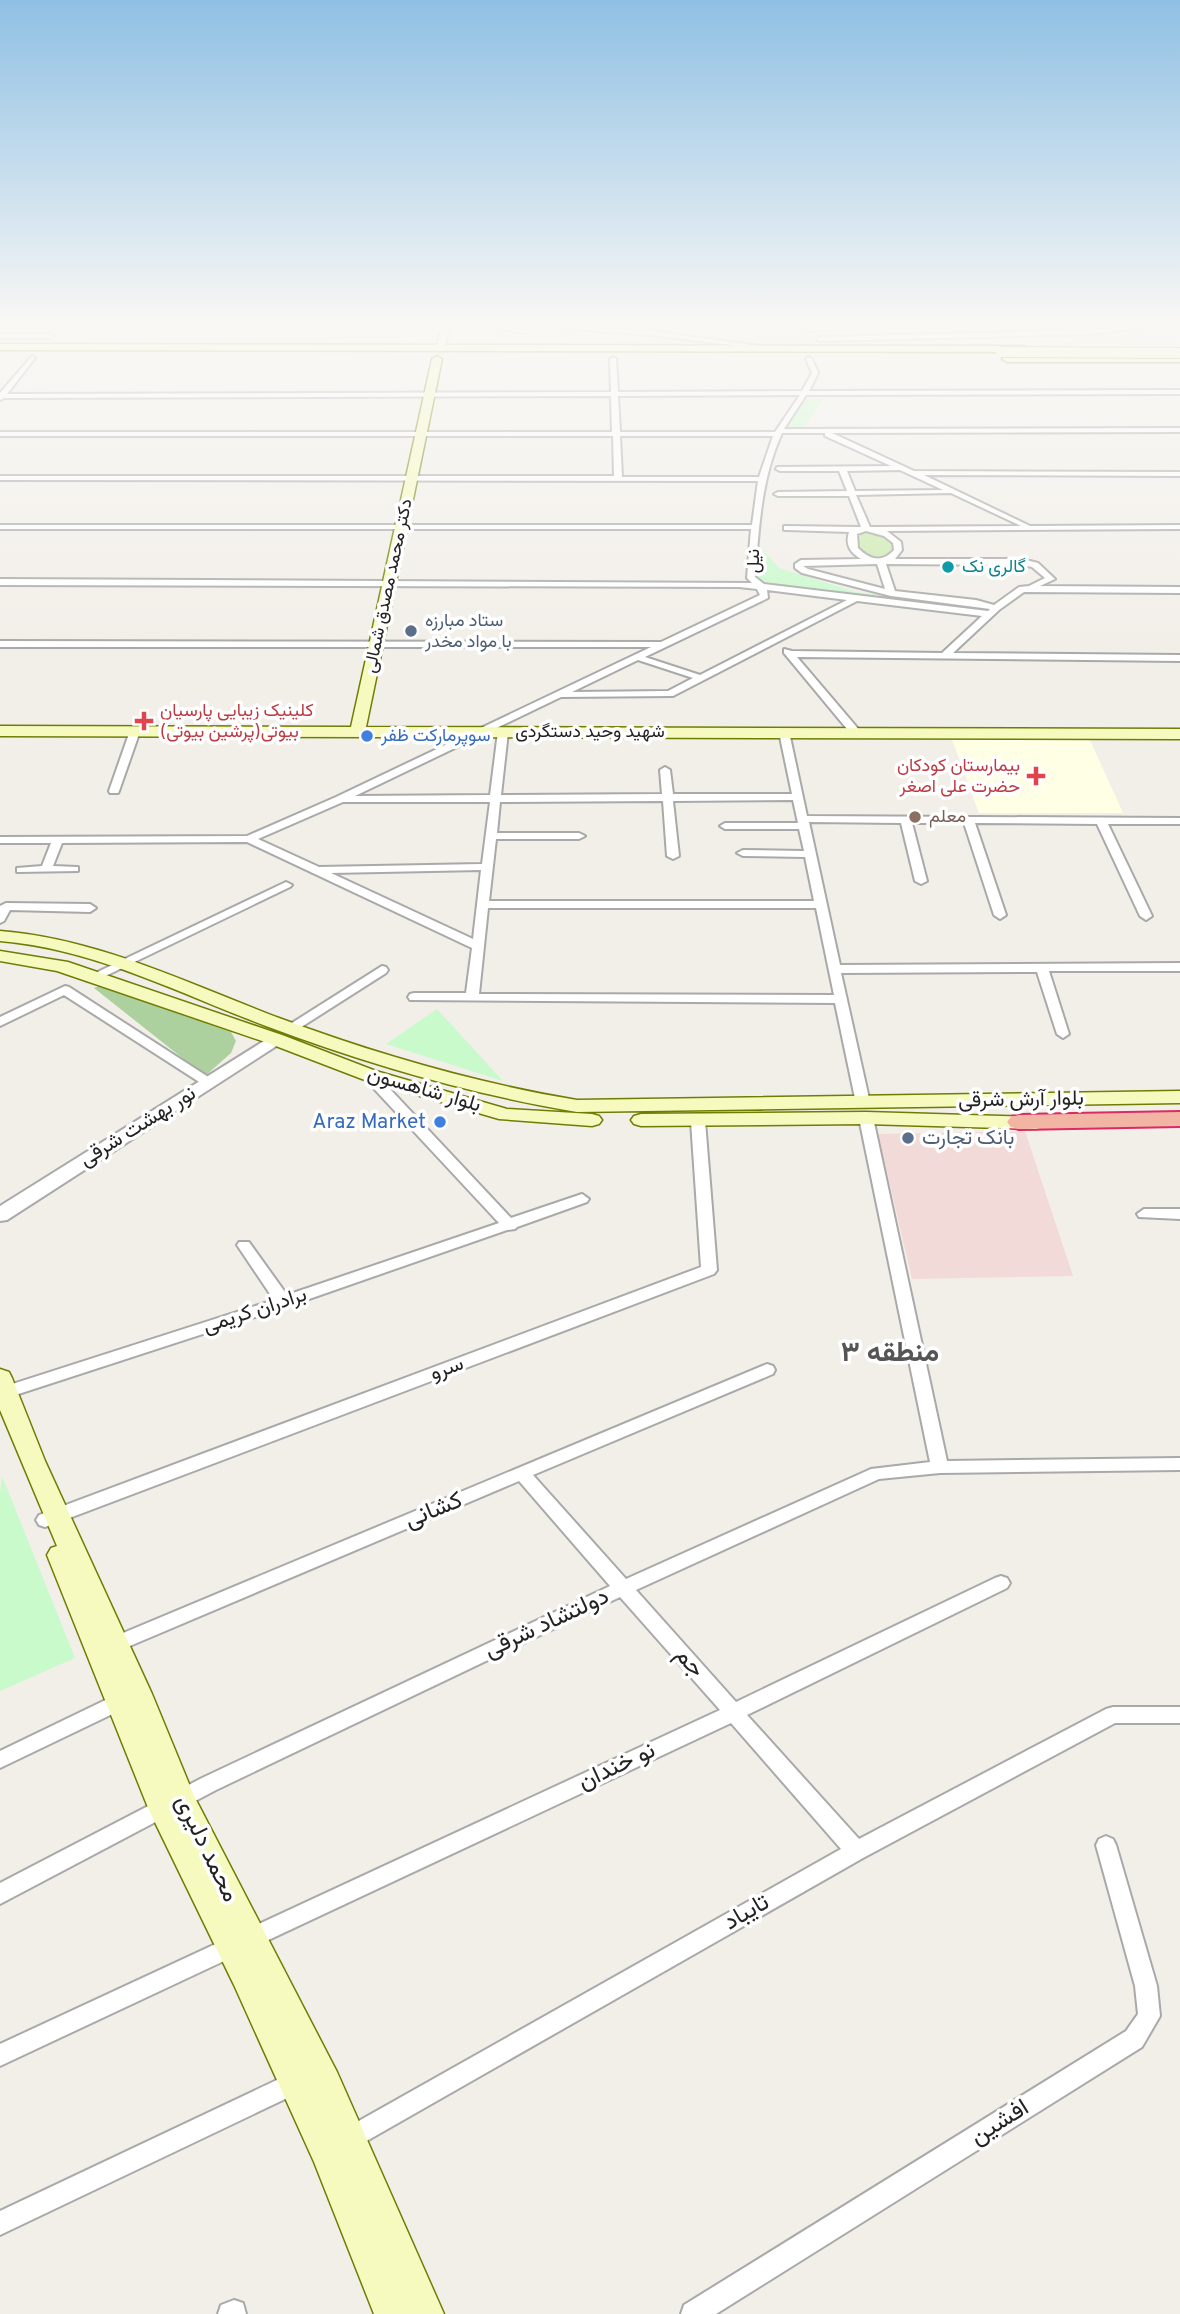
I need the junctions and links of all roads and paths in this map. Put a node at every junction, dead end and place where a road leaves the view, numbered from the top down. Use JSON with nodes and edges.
{"nodes":[{"id":1,"x":778,"y":432,"type":"joint"},
{"id":2,"x":825,"y":432,"type":"edge"},
{"id":3,"x":0,"y":434,"type":"edge"},
{"id":4,"x":421,"y":434,"type":"junction"},
{"id":5,"x":615,"y":434,"type":"junction"},
{"id":6,"x":842,"y":468,"type":"junction"},
{"id":7,"x":902,"y":468,"type":"junction"},
{"id":8,"x":780,"y":469,"type":"dead end"},
{"id":9,"x":914,"y":473,"type":"junction"},
{"id":10,"x":1180,"y":474,"type":"edge"},
{"id":11,"x":0,"y":478,"type":"edge"},
{"id":12,"x":412,"y":478,"type":"junction"},
{"id":13,"x":618,"y":478,"type":"junction"},
{"id":14,"x":764,"y":479,"type":"junction"},
{"id":15,"x":954,"y":491,"type":"junction"},
{"id":16,"x":851,"y":493,"type":"junction"},
{"id":17,"x":778,"y":494,"type":"dead end"},
{"id":18,"x":0,"y":527,"type":"edge"},
{"id":19,"x":401,"y":527,"type":"junction"},
{"id":20,"x":756,"y":527,"type":"junction"},
{"id":21,"x":1031,"y":527,"type":"junction"},
{"id":22,"x":787,"y":528,"type":"dead end"},
{"id":23,"x":865,"y":529,"type":"junction"},
{"id":24,"x":1180,"y":529,"type":"edge"},
{"id":25,"x":887,"y":534,"type":"junction"},
{"id":26,"x":880,"y":562,"type":"junction"},
{"id":27,"x":0,"y":582,"type":"edge"},
{"id":28,"x":390,"y":582,"type":"junction"},
{"id":29,"x":760,"y":585,"type":"junction"},
{"id":30,"x":1021,"y":589,"type":"junction"},
{"id":31,"x":1180,"y":590,"type":"edge"},
{"id":32,"x":891,"y":593,"type":"junction"},
{"id":33,"x":853,"y":600,"type":"junction"},
{"id":34,"x":993,"y":611,"type":"junction"},
{"id":35,"x":776,"y":640,"type":"junction"},
{"id":36,"x":0,"y":644,"type":"edge"},
{"id":37,"x":376,"y":644,"type":"junction"},
{"id":38,"x":663,"y":644,"type":"junction"},
{"id":39,"x":790,"y":654,"type":"junction"},
{"id":40,"x":944,"y":656,"type":"junction"},
{"id":41,"x":637,"y":657,"type":"junction"},
{"id":42,"x":1180,"y":658,"type":"edge"},
{"id":43,"x":701,"y":678,"type":"junction"},
{"id":44,"x":559,"y":695,"type":"junction"},
{"id":45,"x":0,"y":731,"type":"edge"},
{"id":46,"x":135,"y":731,"type":"junction"},
{"id":47,"x":358,"y":731,"type":"junction"},
{"id":48,"x":481,"y":732,"type":"junction"},
{"id":49,"x":503,"y":732,"type":"junction"},
{"id":50,"x":784,"y":733,"type":"junction"},
{"id":51,"x":856,"y":733,"type":"junction"},
{"id":52,"x":1180,"y":734,"type":"edge"},
{"id":53,"x":665,"y":770,"type":"dead end"},
{"id":54,"x":114,"y":791,"type":"dead end"},
{"id":55,"x":668,"y":797,"type":"junction"},
{"id":56,"x":799,"y":797,"type":"junction"},
{"id":57,"x":495,"y":798,"type":"junction"},
{"id":58,"x":340,"y":799,"type":"junction"},
{"id":59,"x":906,"y":819,"type":"junction"},
{"id":60,"x":968,"y":820,"type":"junction"},
{"id":61,"x":1101,"y":820,"type":"junction"},
{"id":62,"x":804,"y":822,"type":"junction"},
{"id":63,"x":1179,"y":823,"type":"edge"},
{"id":64,"x":725,"y":826,"type":"dead end"},
{"id":65,"x":491,"y":836,"type":"junction"},
{"id":66,"x":579,"y":836,"type":"dead end"},
{"id":67,"x":249,"y":839,"type":"junction"},
{"id":68,"x":0,"y":840,"type":"edge"},
{"id":69,"x":58,"y":840,"type":"junction"},
{"id":70,"x":743,"y":853,"type":"dead end"},
{"id":71,"x":811,"y":854,"type":"junction"},
{"id":72,"x":673,"y":856,"type":"dead end"},
{"id":73,"x":487,"y":867,"type":"junction"},
{"id":74,"x":74,"y":869,"type":"dead end"},
{"id":75,"x":20,"y":870,"type":"dead end"},
{"id":76,"x":46,"y":870,"type":"junction"},
{"id":77,"x":315,"y":870,"type":"junction"},
{"id":78,"x":921,"y":881,"type":"dead end"},
{"id":79,"x":286,"y":885,"type":"dead end"},
{"id":80,"x":483,"y":904,"type":"junction"},
{"id":81,"x":821,"y":905,"type":"junction"},
{"id":82,"x":90,"y":908,"type":"dead end"},
{"id":83,"x":999,"y":915,"type":"dead end"},
{"id":84,"x":1146,"y":916,"type":"dead end"},
{"id":85,"x":0,"y":919,"type":"edge"},
{"id":86,"x":0,"y":936,"type":"edge"},
{"id":87,"x":478,"y":946,"type":"junction"},
{"id":88,"x":0,"y":956,"type":"edge"},
{"id":89,"x":121,"y":963,"type":"junction"},
{"id":90,"x":1180,"y":967,"type":"edge"},
{"id":91,"x":835,"y":968,"type":"junction"},
{"id":92,"x":1042,"y":968,"type":"junction"},
{"id":93,"x":382,"y":970,"type":"dead end"},
{"id":94,"x":91,"y":978,"type":"junction"},
{"id":95,"x":414,"y":997,"type":"dead end"},
{"id":96,"x":472,"y":997,"type":"junction"},
{"id":97,"x":841,"y":999,"type":"junction"},
{"id":98,"x":0,"y":1022,"type":"edge"},
{"id":99,"x":283,"y":1034,"type":"junction"},
{"id":100,"x":1063,"y":1034,"type":"dead end"},
{"id":101,"x":369,"y":1075,"type":"junction"},
{"id":102,"x":441,"y":1076,"type":"junction"},
{"id":103,"x":209,"y":1082,"type":"junction"},
{"id":104,"x":421,"y":1090,"type":"junction"},
{"id":105,"x":1180,"y":1097,"type":"edge"},
{"id":106,"x":864,"y":1111,"type":"junction"},
{"id":107,"x":1180,"y":1119,"type":"edge"},
{"id":108,"x":698,"y":1121,"type":"junction"},
{"id":109,"x":1019,"y":1122,"type":"junction"},
{"id":110,"x":1180,"y":1126,"type":"edge"},
{"id":111,"x":582,"y":1199,"type":"dead end"},
{"id":112,"x":1144,"y":1214,"type":"dead end"},
{"id":113,"x":1180,"y":1214,"type":"edge"},
{"id":114,"x":0,"y":1215,"type":"edge"},
{"id":115,"x":510,"y":1226,"type":"junction"},
{"id":116,"x":244,"y":1245,"type":"dead end"},
{"id":117,"x":284,"y":1303,"type":"junction"},
{"id":118,"x":767,"y":1370,"type":"dead end"},
{"id":119,"x":1,"y":1395,"type":"edge"},
{"id":120,"x":1180,"y":1464,"type":"edge"},
{"id":121,"x":940,"y":1467,"type":"junction"},
{"id":122,"x":523,"y":1475,"type":"junction"},
{"id":123,"x":51,"y":1518,"type":"junction"},
{"id":124,"x":1002,"y":1583,"type":"dead end"},
{"id":125,"x":623,"y":1588,"type":"junction"},
{"id":126,"x":108,"y":1647,"type":"junction"},
{"id":127,"x":120,"y":1701,"type":"junction"},
{"id":128,"x":733,"y":1713,"type":"junction"},
{"id":129,"x":1180,"y":1715,"type":"edge"},
{"id":130,"x":0,"y":1760,"type":"edge"},
{"id":131,"x":173,"y":1805,"type":"junction"},
{"id":132,"x":1106,"y":1845,"type":"dead end"},
{"id":133,"x":856,"y":1851,"type":"junction"},
{"id":134,"x":0,"y":1894,"type":"edge"},
{"id":135,"x":241,"y":1942,"type":"junction"},
{"id":136,"x":0,"y":2055,"type":"edge"},
{"id":137,"x":305,"y":2076,"type":"junction"},
{"id":138,"x":338,"y":2146,"type":"junction"},
{"id":139,"x":0,"y":2222,"type":"edge"},
{"id":140,"x":393,"y":2314,"type":"edge"},
{"id":141,"x":425,"y":2314,"type":"edge"},
{"id":142,"x":693,"y":2314,"type":"edge"}],
"edges":[{"from":1,"to":5,"type":"street"},
{"from":1,"to":14,"type":"street","name":"نیل"},
{"from":2,"to":7,"type":"street"},
{"from":3,"to":4,"type":"street"},
{"from":4,"to":5,"type":"street"},
{"from":4,"to":12,"type":"main road","name":"دکتر محمد مصدق شمالی"},
{"from":5,"to":13,"type":"street"},
{"from":6,"to":7,"type":"street"},
{"from":6,"to":8,"type":"street"},
{"from":6,"to":16,"type":"street"},
{"from":7,"to":9,"type":"street"},
{"from":9,"to":10,"type":"street"},
{"from":9,"to":15,"type":"street"},
{"from":11,"to":12,"type":"street"},
{"from":12,"to":13,"type":"street"},
{"from":12,"to":19,"type":"main road","name":"دکتر محمد مصدق شمالی"},
{"from":13,"to":14,"type":"street"},
{"from":14,"to":20,"type":"street","name":"نیل"},
{"from":15,"to":16,"type":"street"},
{"from":15,"to":21,"type":"street"},
{"from":16,"to":17,"type":"street"},
{"from":16,"to":23,"type":"street"},
{"from":18,"to":19,"type":"street"},
{"from":19,"to":20,"type":"street"},
{"from":19,"to":28,"type":"main road","name":"دکتر محمد مصدق شمالی"},
{"from":20,"to":29,"type":"street","name":"نیل"},
{"from":21,"to":23,"type":"street"},
{"from":21,"to":24,"type":"street"},
{"from":22,"to":23,"type":"street"},
{"from":23,"to":25,"type":"street"},
{"from":23,"to":26,"type":"street"},
{"from":24,"to":25,"type":"street"},
{"from":25,"to":26,"type":"street"},
{"from":26,"to":30,"type":"street"},
{"from":26,"to":32,"type":"street"},
{"from":26,"to":32,"type":"street"},
{"from":27,"to":28,"type":"street"},
{"from":28,"to":29,"type":"street"},
{"from":28,"to":37,"type":"main road","name":"دکتر محمد مصدق شمالی"},
{"from":29,"to":33,"type":"street","name":"نیل"},
{"from":29,"to":38,"type":"street"},
{"from":30,"to":31,"type":"street"},
{"from":30,"to":34,"type":"street"},
{"from":32,"to":34,"type":"street"},
{"from":33,"to":34,"type":"street","name":"نیل"},
{"from":33,"to":35,"type":"street"},
{"from":34,"to":40,"type":"street"},
{"from":35,"to":39,"type":"street"},
{"from":35,"to":43,"type":"street"},
{"from":36,"to":37,"type":"street"},
{"from":37,"to":38,"type":"street"},
{"from":37,"to":47,"type":"main road","name":"دکتر محمد مصدق شمالی"},
{"from":38,"to":41,"type":"street"},
{"from":39,"to":40,"type":"street"},
{"from":39,"to":51,"type":"street"},
{"from":40,"to":42,"type":"street"},
{"from":41,"to":43,"type":"street"},
{"from":41,"to":44,"type":"street"},
{"from":43,"to":44,"type":"street"},
{"from":44,"to":48,"type":"street"},
{"from":45,"to":46,"type":"main road","name":"شهید وحید دستگردی"},
{"from":46,"to":47,"type":"main road","name":"شهید وحید دستگردی"},
{"from":46,"to":54,"type":"street"},
{"from":47,"to":48,"type":"main road","name":"شهید وحید دستگردی"},
{"from":48,"to":49,"type":"main road","name":"شهید وحید دستگردی"},
{"from":48,"to":58,"type":"street"},
{"from":49,"to":50,"type":"main road","name":"شهید وحید دستگردی"},
{"from":49,"to":57,"type":"street"},
{"from":50,"to":51,"type":"main road","name":"شهید وحید دستگردی"},
{"from":50,"to":56,"type":"street"},
{"from":51,"to":52,"type":"main road","name":"شهید وحید دستگردی"},
{"from":53,"to":55,"type":"street"},
{"from":55,"to":56,"type":"street"},
{"from":55,"to":57,"type":"street"},
{"from":55,"to":72,"type":"street"},
{"from":56,"to":62,"type":"street"},
{"from":57,"to":58,"type":"street"},
{"from":57,"to":65,"type":"street"},
{"from":58,"to":67,"type":"street"},
{"from":59,"to":60,"type":"street"},
{"from":59,"to":62,"type":"street"},
{"from":59,"to":78,"type":"street"},
{"from":60,"to":61,"type":"street"},
{"from":60,"to":83,"type":"street"},
{"from":61,"to":63,"type":"street"},
{"from":61,"to":84,"type":"street"},
{"from":62,"to":64,"type":"street"},
{"from":62,"to":71,"type":"street"},
{"from":65,"to":66,"type":"street"},
{"from":65,"to":73,"type":"street"},
{"from":67,"to":69,"type":"street"},
{"from":67,"to":77,"type":"street"},
{"from":68,"to":69,"type":"street"},
{"from":69,"to":76,"type":"street"},
{"from":70,"to":71,"type":"street"},
{"from":71,"to":81,"type":"street"},
{"from":73,"to":77,"type":"street"},
{"from":73,"to":80,"type":"street"},
{"from":74,"to":76,"type":"street"},
{"from":75,"to":76,"type":"street"},
{"from":77,"to":87,"type":"street"},
{"from":79,"to":89,"type":"street"},
{"from":80,"to":81,"type":"street"},
{"from":80,"to":87,"type":"street"},
{"from":81,"to":91,"type":"street"},
{"from":82,"to":85,"type":"street"},
{"from":86,"to":89,"type":"main road","name":"بلوار شاهسون"},
{"from":87,"to":96,"type":"street"},
{"from":88,"to":94,"type":"main road","name":"بلوار شاهسون"},
{"from":89,"to":94,"type":"street"},
{"from":89,"to":99,"type":"main road","name":"بلوار شاهسون"},
{"from":90,"to":92,"type":"street"},
{"from":91,"to":92,"type":"street"},
{"from":91,"to":97,"type":"street"},
{"from":92,"to":100,"type":"street"},
{"from":93,"to":99,"type":"street"},
{"from":94,"to":99,"type":"main road","name":"بلوار شاهسون"},
{"from":95,"to":96,"type":"street"},
{"from":96,"to":97,"type":"street"},
{"from":97,"to":106,"type":"street"},
{"from":98,"to":103,"type":"street"},
{"from":99,"to":101,"type":"main road","name":"بلوار شاهسون"},
{"from":99,"to":102,"type":"main road","name":"بلوار شاهسون"},
{"from":99,"to":103,"type":"street","name":"نور بهشت شرقی"},
{"from":101,"to":104,"type":"main road","name":"بلوار شاهسون"},
{"from":101,"to":115,"type":"street"},
{"from":102,"to":104,"type":"main road"},
{"from":102,"to":106,"type":"main road","name":"بلوار شاهسون"},
{"from":103,"to":114,"type":"street","name":"نور بهشت شرقی"},
{"from":104,"to":108,"type":"main road","name":"بلوار شاهسون"},
{"from":105,"to":106,"type":"main road","name":"بلوار آرش شرقی"},
{"from":106,"to":108,"type":"main road","name":"بلوار شاهسون"},
{"from":106,"to":109,"type":"main road","name":"بلوار آرش شرقی"},
{"from":106,"to":121,"type":"street"},
{"from":107,"to":109,"type":"highway"},
{"from":108,"to":123,"type":"street","name":"سرو"},
{"from":109,"to":110,"type":"main road","name":"بلوار آرش شرقی"},
{"from":111,"to":115,"type":"street","name":"برادران کریمی"},
{"from":112,"to":113,"type":"street"},
{"from":115,"to":117,"type":"street","name":"برادران کریمی"},
{"from":116,"to":117,"type":"street"},
{"from":117,"to":119,"type":"street","name":"برادران کریمی"},
{"from":118,"to":122,"type":"street","name":"کشانی"},
{"from":119,"to":123,"type":"main road","name":"محمد دلیری"},
{"from":120,"to":121,"type":"street","name":"دولتشاد شرقی"},
{"from":121,"to":125,"type":"street","name":"دولتشاد شرقی"},
{"from":122,"to":125,"type":"street","name":"جم"},
{"from":122,"to":126,"type":"street","name":"کشانی"},
{"from":123,"to":126,"type":"main road","name":"محمد دلیری"},
{"from":124,"to":128,"type":"street","name":"نو خندان"},
{"from":125,"to":128,"type":"street","name":"جم"},
{"from":125,"to":131,"type":"street","name":"دولتشاد شرقی"},
{"from":126,"to":127,"type":"main road","name":"محمد دلیری"},
{"from":126,"to":131,"type":"main road","name":"محمد دلیری"},
{"from":127,"to":130,"type":"street"},
{"from":127,"to":131,"type":"main road","name":"محمد دلیری"},
{"from":128,"to":133,"type":"street","name":"جم"},
{"from":128,"to":135,"type":"street","name":"نو خندان"},
{"from":129,"to":133,"type":"street","name":"تایباد"},
{"from":131,"to":134,"type":"street","name":"دولتشاد شرقی"},
{"from":131,"to":135,"type":"main road","name":"محمد دلیری"},
{"from":132,"to":142,"type":"street","name":"افشین"},
{"from":133,"to":138,"type":"street","name":"تایباد"},
{"from":135,"to":136,"type":"street","name":"نو خندان"},
{"from":135,"to":137,"type":"main road","name":"محمد دلیری"},
{"from":137,"to":138,"type":"main road","name":"محمد دلیری"},
{"from":137,"to":139,"type":"street"},
{"from":138,"to":140,"type":"main road","name":"محمد دلیری"},
{"from":138,"to":141,"type":"main road","name":"محمد دلیری"}]}
